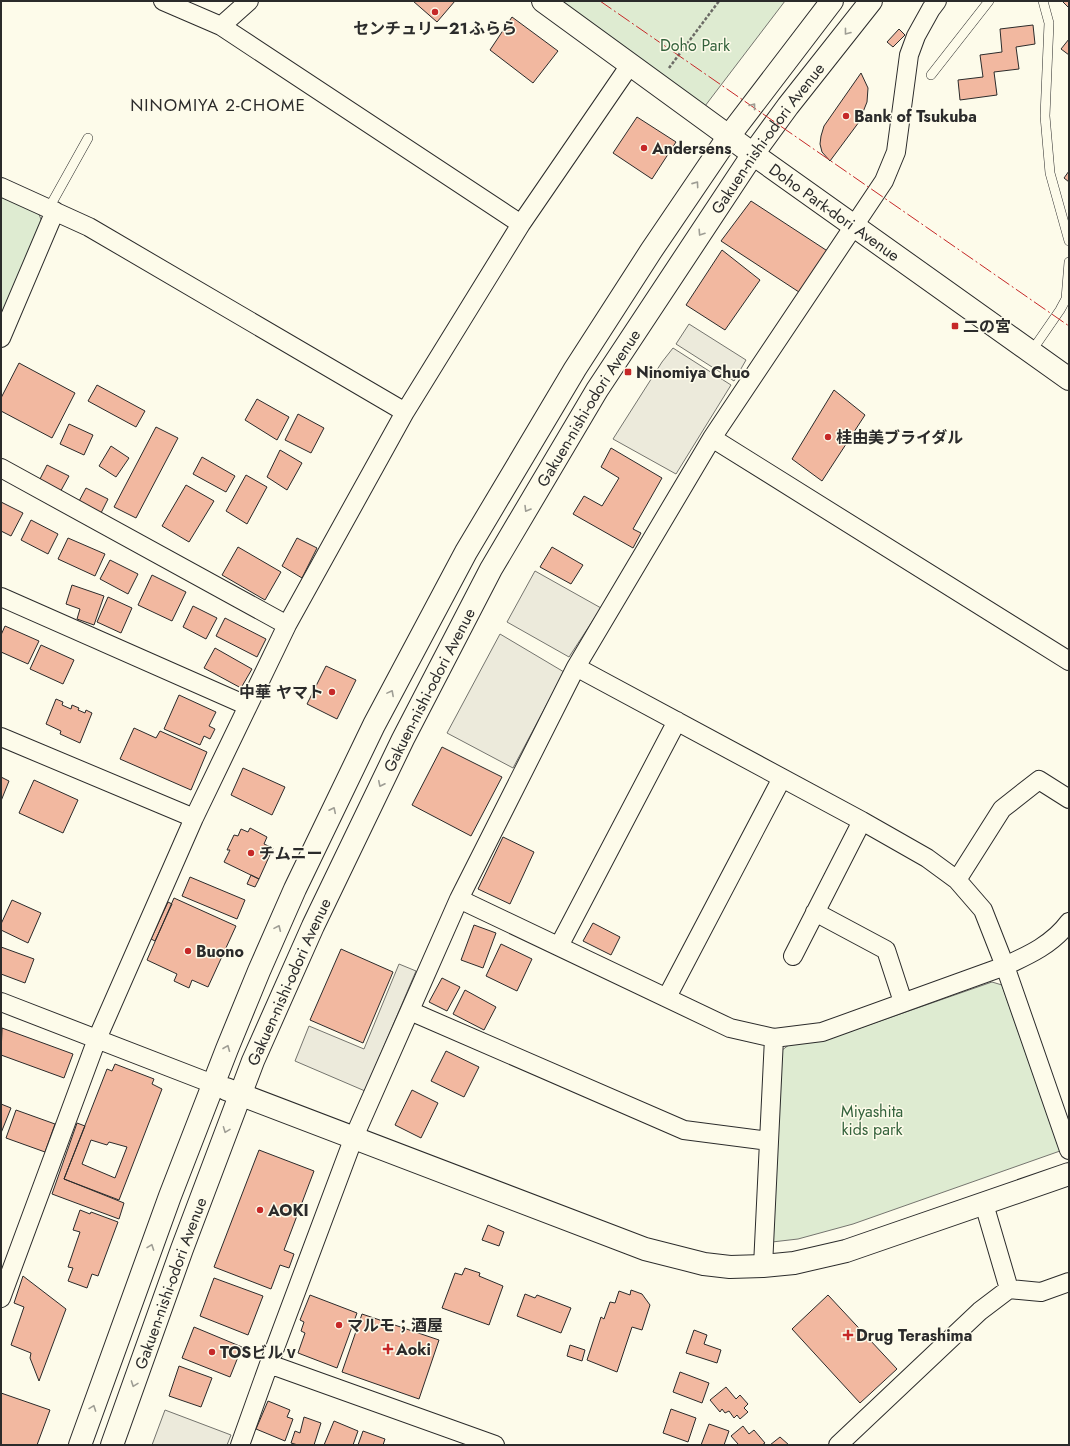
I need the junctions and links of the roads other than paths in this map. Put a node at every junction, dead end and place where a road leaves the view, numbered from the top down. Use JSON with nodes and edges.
{"nodes":[{"id":1,"x":163,"y":1,"type":"edge"},
{"id":2,"x":249,"y":1,"type":"edge"},
{"id":3,"x":543,"y":1,"type":"edge"},
{"id":4,"x":832,"y":1,"type":"edge"},
{"id":5,"x":871,"y":1,"type":"edge"},
{"id":6,"x":937,"y":1,"type":"edge"},
{"id":7,"x":989,"y":1,"type":"edge"},
{"id":8,"x":1043,"y":1,"type":"edge"},
{"id":9,"x":221,"y":26,"type":"junction"},
{"id":10,"x":630,"y":65,"type":"junction"},
{"id":11,"x":931,"y":75,"type":"dead end"},
{"id":12,"x":729,"y":136,"type":"junction"},
{"id":13,"x":88,"y":138,"type":"dead end"},
{"id":14,"x":753,"y":154,"type":"junction"},
{"id":15,"x":1,"y":187,"type":"edge"},
{"id":16,"x":52,"y":209,"type":"junction"},
{"id":17,"x":521,"y":224,"type":"junction"},
{"id":18,"x":854,"y":226,"type":"junction"},
{"id":19,"x":1069,"y":241,"type":"edge"},
{"id":20,"x":1069,"y":262,"type":"edge"},
{"id":21,"x":1,"y":338,"type":"edge"},
{"id":22,"x":1031,"y":352,"type":"junction"},
{"id":23,"x":1069,"y":380,"type":"edge"},
{"id":24,"x":405,"y":412,"type":"junction"},
{"id":25,"x":712,"y":438,"type":"junction"},
{"id":26,"x":1,"y":468,"type":"edge"},
{"id":27,"x":1,"y":597,"type":"edge"},
{"id":28,"x":287,"y":625,"type":"junction"},
{"id":29,"x":1069,"y":661,"type":"edge"},
{"id":30,"x":576,"y":667,"type":"junction"},
{"id":31,"x":248,"y":706,"type":"junction"},
{"id":32,"x":677,"y":721,"type":"junction"},
{"id":33,"x":1,"y":737,"type":"edge"},
{"id":34,"x":782,"y":778,"type":"junction"},
{"id":35,"x":1069,"y":800,"type":"edge"},
{"id":36,"x":194,"y":818,"type":"junction"},
{"id":37,"x":862,"y":821,"type":"junction"},
{"id":38,"x":957,"y":880,"type":"junction"},
{"id":39,"x":459,"y":899,"type":"junction"},
{"id":40,"x":815,"y":912,"type":"junction"},
{"id":41,"x":1069,"y":922,"type":"edge"},
{"id":42,"x":559,"y":946,"type":"junction"},
{"id":43,"x":793,"y":956,"type":"dead end"},
{"id":44,"x":1005,"y":966,"type":"junction"},
{"id":45,"x":667,"y":997,"type":"junction"},
{"id":46,"x":1,"y":1002,"type":"edge"},
{"id":47,"x":903,"y":1002,"type":"junction"},
{"id":48,"x":410,"y":1010,"type":"junction"},
{"id":49,"x":774,"y":1038,"type":"junction"},
{"id":50,"x":97,"y":1039,"type":"junction"},
{"id":51,"x":213,"y":1084,"type":"junction"},
{"id":52,"x":240,"y":1094,"type":"junction"},
{"id":53,"x":354,"y":1137,"type":"junction"},
{"id":54,"x":769,"y":1141,"type":"junction"},
{"id":55,"x":1069,"y":1150,"type":"edge"},
{"id":56,"x":1069,"y":1174,"type":"edge"},
{"id":57,"x":984,"y":1204,"type":"junction"},
{"id":58,"x":763,"y":1266,"type":"junction"},
{"id":59,"x":6,"y":1269,"type":"edge"},
{"id":60,"x":1069,"y":1282,"type":"edge"},
{"id":61,"x":1009,"y":1289,"type":"junction"},
{"id":62,"x":1,"y":1298,"type":"edge"},
{"id":63,"x":269,"y":1364,"type":"junction"},
{"id":64,"x":80,"y":1445,"type":"edge"},
{"id":65,"x":112,"y":1445,"type":"edge"},
{"id":66,"x":240,"y":1445,"type":"edge"},
{"id":67,"x":495,"y":1445,"type":"edge"},
{"id":68,"x":838,"y":1445,"type":"edge"}],
"edges":[{"from":1,"to":9,"type":"street"},
{"from":2,"to":9,"type":"street"},
{"from":3,"to":10,"type":"main road","name":"Doho Park-dori Avenue"},
{"from":12,"to":4,"type":"main road","name":"Gakuen-nishi-odori Avenue","one_way":true},
{"from":5,"to":14,"type":"main road","name":"Gakuen-nishi-odori Avenue","one_way":true},
{"from":6,"to":18,"type":"street"},
{"from":7,"to":11,"type":"lane"},
{"from":8,"to":19,"type":"lane"},
{"from":9,"to":17,"type":"street"},
{"from":10,"to":12,"type":"main road","name":"Doho Park-dori Avenue"},
{"from":10,"to":17,"type":"street"},
{"from":12,"to":14,"type":"main road","name":"Doho Park-dori Avenue"},
{"from":51,"to":12,"type":"main road","name":"Gakuen-nishi-odori Avenue","one_way":true},
{"from":13,"to":16,"type":"lane"},
{"from":14,"to":18,"type":"main road","name":"Doho Park-dori Avenue"},
{"from":14,"to":52,"type":"main road","name":"Gakuen-nishi-odori Avenue","one_way":true},
{"from":15,"to":16,"type":"street"},
{"from":16,"to":21,"type":"street"},
{"from":16,"to":24,"type":"street"},
{"from":17,"to":24,"type":"street"},
{"from":18,"to":22,"type":"main road","name":"Doho Park-dori Avenue"},
{"from":18,"to":25,"type":"street"},
{"from":20,"to":22,"type":"lane"},
{"from":22,"to":23,"type":"main road","name":"Doho Park-dori Avenue"},
{"from":24,"to":28,"type":"street"},
{"from":25,"to":29,"type":"street"},
{"from":25,"to":30,"type":"street"},
{"from":26,"to":28,"type":"street"},
{"from":27,"to":31,"type":"street"},
{"from":28,"to":31,"type":"street"},
{"from":30,"to":32,"type":"street"},
{"from":30,"to":39,"type":"street"},
{"from":31,"to":36,"type":"street"},
{"from":32,"to":34,"type":"street"},
{"from":32,"to":42,"type":"street"},
{"from":33,"to":36,"type":"street"},
{"from":34,"to":37,"type":"street"},
{"from":34,"to":45,"type":"street"},
{"from":35,"to":38,"type":"street"},
{"from":36,"to":50,"type":"street"},
{"from":37,"to":38,"type":"street"},
{"from":37,"to":40,"type":"street"},
{"from":38,"to":44,"type":"street"},
{"from":39,"to":42,"type":"street"},
{"from":39,"to":48,"type":"street"},
{"from":40,"to":43,"type":"street"},
{"from":40,"to":47,"type":"street"},
{"from":41,"to":44,"type":"street"},
{"from":42,"to":45,"type":"street"},
{"from":44,"to":47,"type":"street"},
{"from":44,"to":55,"type":"street"},
{"from":45,"to":49,"type":"street"},
{"from":46,"to":50,"type":"street"},
{"from":47,"to":49,"type":"street"},
{"from":48,"to":53,"type":"street"},
{"from":48,"to":54,"type":"street"},
{"from":49,"to":54,"type":"street"},
{"from":50,"to":51,"type":"street"},
{"from":50,"to":59,"type":"street"},
{"from":51,"to":52,"type":"main road"},
{"from":64,"to":51,"type":"main road","name":"Gakuen-nishi-odori Avenue","one_way":true},
{"from":52,"to":53,"type":"main road"},
{"from":52,"to":65,"type":"main road","name":"Gakuen-nishi-odori Avenue","one_way":true},
{"from":53,"to":58,"type":"main road"},
{"from":53,"to":63,"type":"street"},
{"from":54,"to":58,"type":"street"},
{"from":56,"to":57,"type":"main road"},
{"from":57,"to":58,"type":"main road"},
{"from":57,"to":61,"type":"street"},
{"from":59,"to":62,"type":"street"},
{"from":60,"to":61,"type":"street"},
{"from":61,"to":68,"type":"street"},
{"from":63,"to":66,"type":"street"},
{"from":63,"to":67,"type":"street"}]}
